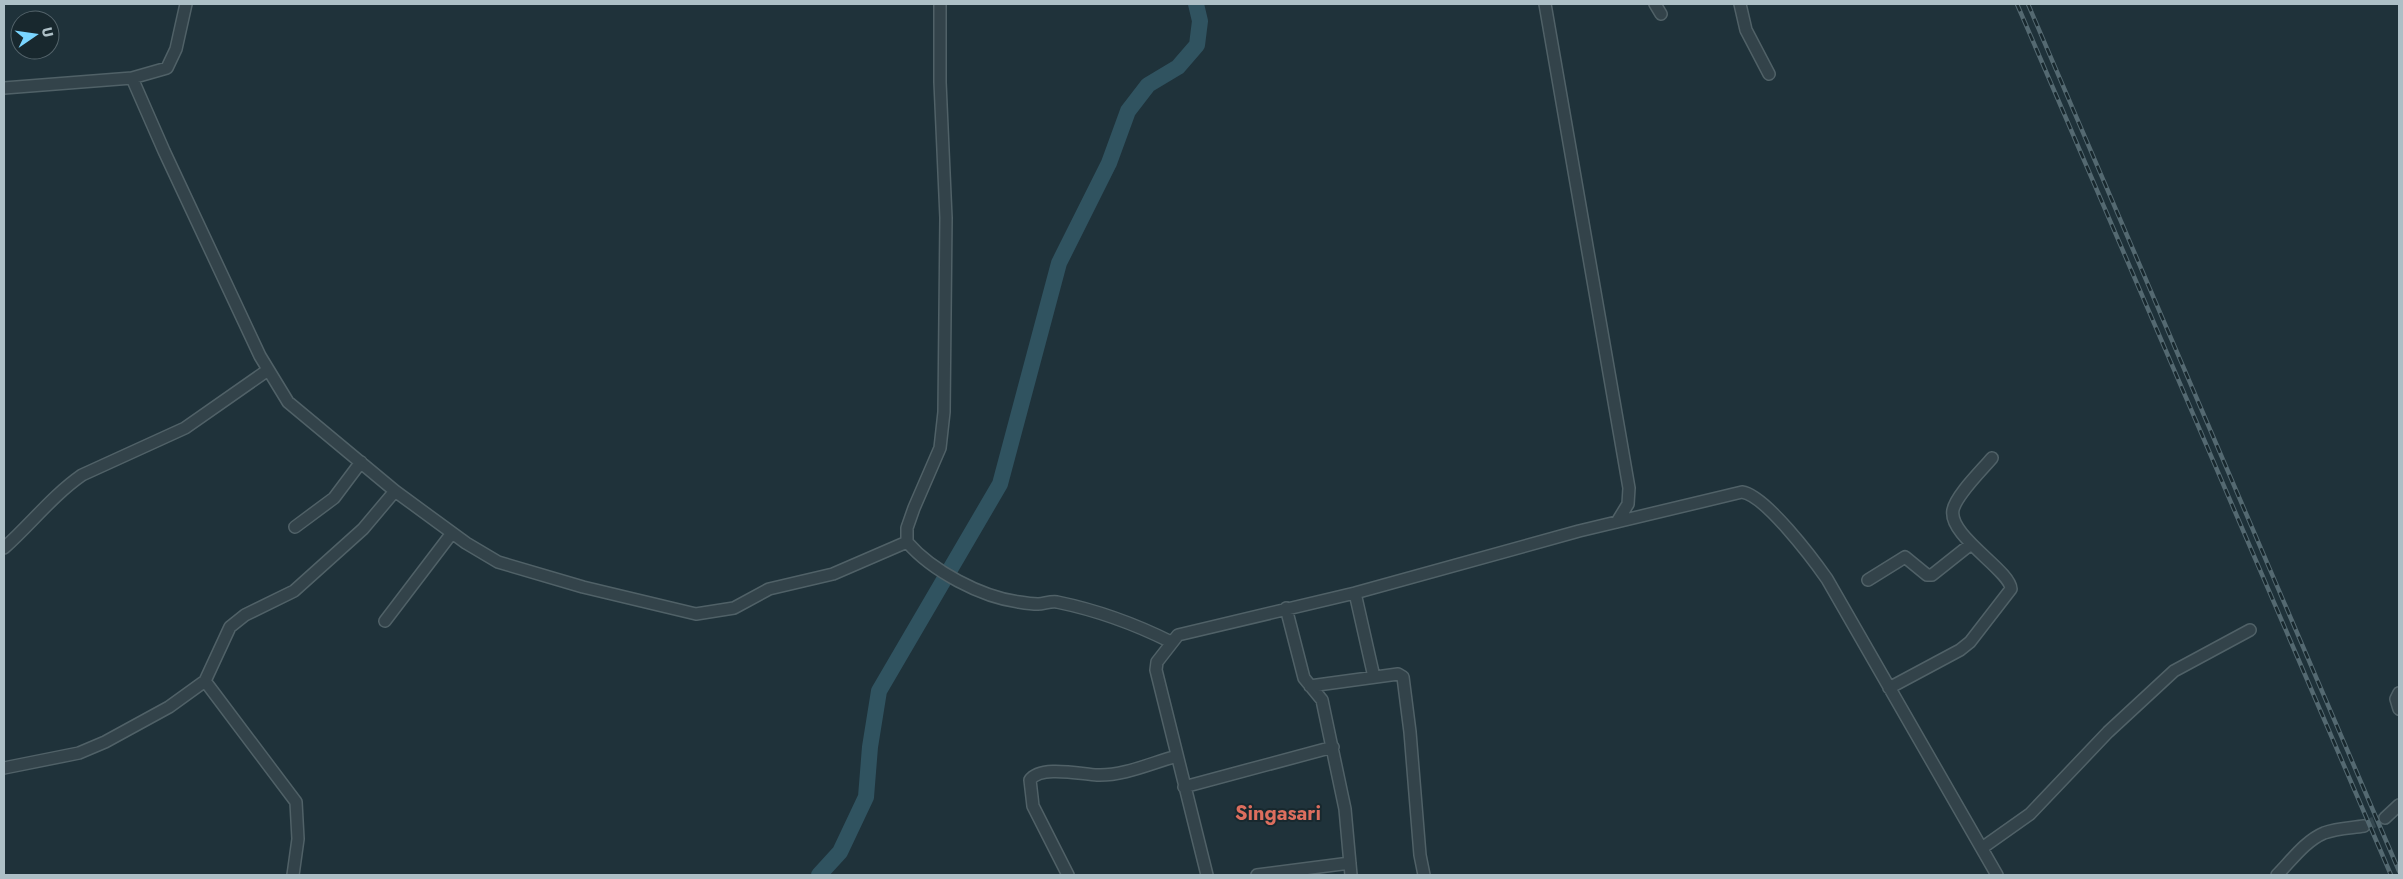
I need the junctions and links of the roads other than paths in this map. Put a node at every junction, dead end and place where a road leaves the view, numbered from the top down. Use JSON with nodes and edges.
{"nodes":[{"id":1,"x":186,"y":4,"type":"edge"},
{"id":2,"x":940,"y":4,"type":"edge"},
{"id":3,"x":1545,"y":4,"type":"edge"},
{"id":4,"x":1655,"y":4,"type":"edge"},
{"id":5,"x":1740,"y":4,"type":"edge"},
{"id":6,"x":1662,"y":14,"type":"dead end"},
{"id":7,"x":1768,"y":74,"type":"dead end"},
{"id":8,"x":132,"y":78,"type":"junction"},
{"id":9,"x":4,"y":88,"type":"edge"},
{"id":10,"x":268,"y":370,"type":"junction"},
{"id":11,"x":1992,"y":458,"type":"dead end"},
{"id":12,"x":361,"y":462,"type":"junction"},
{"id":13,"x":395,"y":491,"type":"junction"},
{"id":14,"x":1617,"y":522,"type":"junction"},
{"id":15,"x":295,"y":527,"type":"dead end"},
{"id":16,"x":452,"y":533,"type":"junction"},
{"id":17,"x":907,"y":542,"type":"junction"},
{"id":18,"x":1971,"y":544,"type":"junction"},
{"id":19,"x":4,"y":548,"type":"edge"},
{"id":20,"x":1868,"y":580,"type":"dead end"},
{"id":21,"x":1355,"y":593,"type":"junction"},
{"id":22,"x":1286,"y":608,"type":"junction"},
{"id":23,"x":385,"y":621,"type":"dead end"},
{"id":24,"x":2250,"y":630,"type":"dead end"},
{"id":25,"x":1171,"y":642,"type":"junction"},
{"id":26,"x":1374,"y":677,"type":"junction"},
{"id":27,"x":205,"y":681,"type":"junction"},
{"id":28,"x":1310,"y":686,"type":"junction"},
{"id":29,"x":1889,"y":688,"type":"junction"},
{"id":30,"x":2399,"y":693,"type":"edge"},
{"id":31,"x":2399,"y":709,"type":"edge"},
{"id":32,"x":1333,"y":747,"type":"junction"},
{"id":33,"x":1177,"y":756,"type":"junction"},
{"id":34,"x":4,"y":768,"type":"edge"},
{"id":35,"x":1184,"y":787,"type":"junction"},
{"id":36,"x":2399,"y":804,"type":"edge"},
{"id":37,"x":2385,"y":818,"type":"tunnel mouth"},
{"id":38,"x":2364,"y":826,"type":"tunnel mouth"},
{"id":39,"x":1982,"y":848,"type":"junction"},
{"id":40,"x":1350,"y":863,"type":"junction"},
{"id":41,"x":293,"y":875,"type":"edge"},
{"id":42,"x":1068,"y":875,"type":"edge"},
{"id":43,"x":1207,"y":875,"type":"edge"},
{"id":44,"x":1257,"y":875,"type":"edge"},
{"id":45,"x":1351,"y":875,"type":"edge"},
{"id":46,"x":1424,"y":875,"type":"edge"},
{"id":47,"x":1997,"y":875,"type":"edge"},
{"id":48,"x":2277,"y":875,"type":"edge"}],
"edges":[{"from":1,"to":8,"type":"street"},
{"from":2,"to":17,"type":"street"},
{"from":3,"to":14,"type":"street"},
{"from":4,"to":6,"type":"street"},
{"from":5,"to":7,"type":"street"},
{"from":8,"to":9,"type":"street"},
{"from":8,"to":10,"type":"street"},
{"from":10,"to":12,"type":"street"},
{"from":10,"to":19,"type":"street"},
{"from":11,"to":18,"type":"street"},
{"from":12,"to":13,"type":"street"},
{"from":12,"to":15,"type":"street"},
{"from":13,"to":16,"type":"street"},
{"from":13,"to":27,"type":"street"},
{"from":14,"to":21,"type":"street"},
{"from":14,"to":29,"type":"street"},
{"from":16,"to":17,"type":"street"},
{"from":16,"to":23,"type":"street"},
{"from":17,"to":25,"type":"street"},
{"from":18,"to":20,"type":"street"},
{"from":18,"to":29,"type":"street"},
{"from":21,"to":22,"type":"street"},
{"from":21,"to":26,"type":"street"},
{"from":22,"to":25,"type":"street"},
{"from":22,"to":28,"type":"street"},
{"from":24,"to":39,"type":"street"},
{"from":25,"to":33,"type":"street"},
{"from":26,"to":28,"type":"street"},
{"from":26,"to":46,"type":"street"},
{"from":27,"to":34,"type":"street"},
{"from":27,"to":41,"type":"street"},
{"from":28,"to":32,"type":"street"},
{"from":29,"to":39,"type":"street"},
{"from":30,"to":31,"type":"street"},
{"from":32,"to":35,"type":"street"},
{"from":32,"to":40,"type":"street"},
{"from":33,"to":35,"type":"street"},
{"from":33,"to":42,"type":"street"},
{"from":35,"to":43,"type":"street"},
{"from":36,"to":37,"type":"street"},
{"from":38,"to":48,"type":"street"},
{"from":39,"to":47,"type":"street"},
{"from":40,"to":44,"type":"street"},
{"from":40,"to":45,"type":"street"}]}
